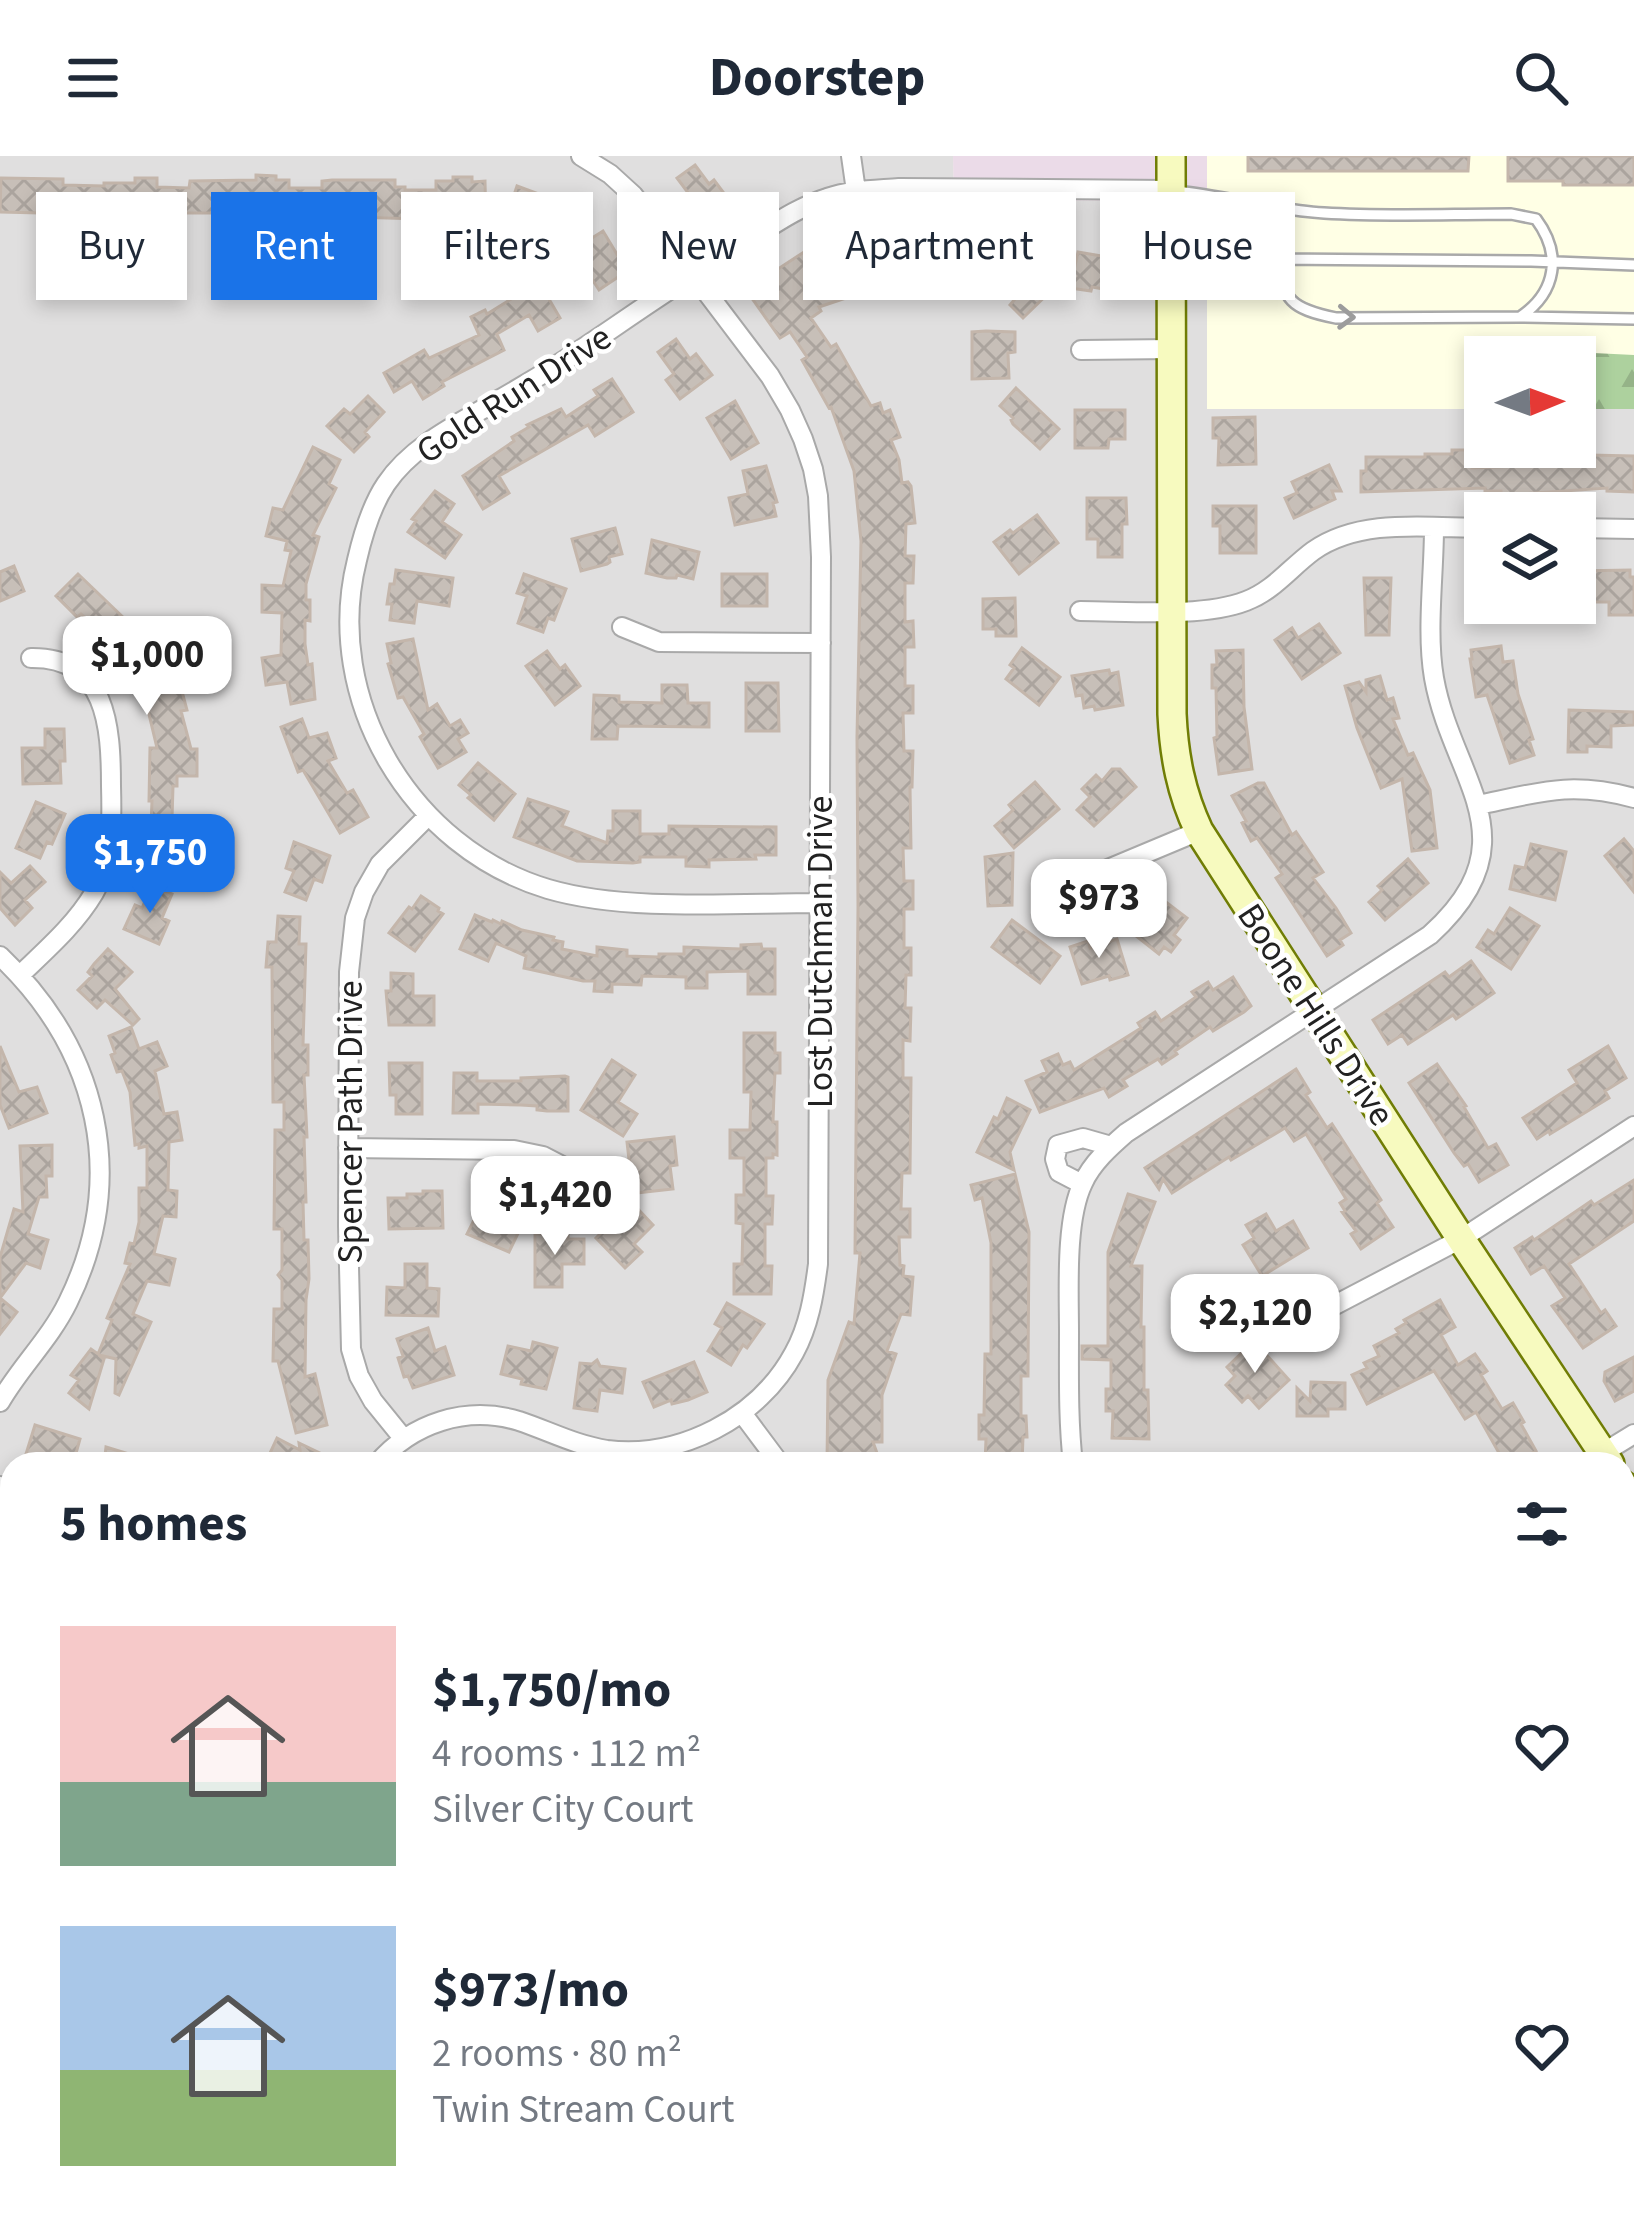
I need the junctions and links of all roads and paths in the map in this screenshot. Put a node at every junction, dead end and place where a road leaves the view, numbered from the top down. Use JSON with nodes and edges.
{"nodes":[{"id":1,"x":581,"y":156,"type":"edge"},
{"id":2,"x":851,"y":156,"type":"edge"},
{"id":3,"x":1171,"y":156,"type":"edge"},
{"id":4,"x":1171,"y":190,"type":"junction"},
{"id":5,"x":856,"y":191,"type":"junction"},
{"id":6,"x":630,"y":192,"type":"edge"},
{"id":7,"x":1188,"y":192,"type":"edge"},
{"id":8,"x":1295,"y":210,"type":"edge"},
{"id":9,"x":779,"y":221,"type":"edge"},
{"id":10,"x":1295,"y":259,"type":"edge"},
{"id":11,"x":1552,"y":263,"type":"junction"},
{"id":12,"x":1634,"y":265,"type":"edge"},
{"id":13,"x":654,"y":300,"type":"edge"},
{"id":14,"x":712,"y":300,"type":"edge"},
{"id":15,"x":1290,"y":300,"type":"edge"},
{"id":16,"x":1520,"y":316,"type":"junction"},
{"id":17,"x":1634,"y":319,"type":"edge"},
{"id":18,"x":1172,"y":349,"type":"junction"},
{"id":19,"x":1082,"y":350,"type":"dead end"},
{"id":20,"x":1434,"y":528,"type":"junction"},
{"id":21,"x":1464,"y":528,"type":"edge"},
{"id":22,"x":1596,"y":528,"type":"edge"},
{"id":23,"x":1634,"y":529,"type":"edge"},
{"id":24,"x":1172,"y":610,"type":"junction"},
{"id":25,"x":1080,"y":611,"type":"dead end"},
{"id":26,"x":622,"y":627,"type":"dead end"},
{"id":27,"x":821,"y":643,"type":"junction"},
{"id":28,"x":31,"y":658,"type":"dead end"},
{"id":29,"x":1632,"y":794,"type":"edge"},
{"id":30,"x":1479,"y":805,"type":"junction"},
{"id":31,"x":428,"y":818,"type":"junction"},
{"id":32,"x":1199,"y":831,"type":"junction"},
{"id":33,"x":1077,"y":882,"type":"dead end"},
{"id":34,"x":819,"y":903,"type":"junction"},
{"id":35,"x":0,"y":956,"type":"edge"},
{"id":36,"x":20,"y":975,"type":"junction"},
{"id":37,"x":1315,"y":1012,"type":"junction"},
{"id":38,"x":1634,"y":1126,"type":"edge"},
{"id":39,"x":1111,"y":1147,"type":"junction"},
{"id":40,"x":348,"y":1148,"type":"junction"},
{"id":41,"x":572,"y":1171,"type":"dead end"},
{"id":42,"x":1082,"y":1184,"type":"junction"},
{"id":43,"x":1461,"y":1239,"type":"junction"},
{"id":44,"x":1314,"y":1316,"type":"dead end"},
{"id":45,"x":0,"y":1402,"type":"edge"},
{"id":46,"x":742,"y":1413,"type":"junction"},
{"id":47,"x":1634,"y":1434,"type":"edge"},
{"id":48,"x":403,"y":1438,"type":"junction"},
{"id":49,"x":389,"y":1452,"type":"edge"},
{"id":50,"x":772,"y":1452,"type":"edge"},
{"id":51,"x":1072,"y":1452,"type":"edge"},
{"id":52,"x":1594,"y":1452,"type":"edge"},
{"id":53,"x":1610,"y":1452,"type":"edge"}],
"edges":[{"from":1,"to":6,"type":"street","name":"Lost Dutchman Drive"},
{"from":2,"to":5,"type":"street"},
{"from":3,"to":4,"type":"street","name":"Boone Hills Drive"},
{"from":4,"to":5,"type":"street","name":"Gold Run Drive"},
{"from":4,"to":7,"type":"lane"},
{"from":4,"to":18,"type":"street","name":"Boone Hills Drive"},
{"from":5,"to":9,"type":"street","name":"Gold Run Drive"},
{"from":8,"to":11,"type":"lane"},
{"from":10,"to":11,"type":"lane"},
{"from":11,"to":12,"type":"lane"},
{"from":11,"to":16,"type":"lane"},
{"from":13,"to":31,"type":"street","name":"Gold Run Drive"},
{"from":14,"to":27,"type":"street","name":"Lost Dutchman Drive"},
{"from":15,"to":16,"type":"lane","one_way":true},
{"from":16,"to":17,"type":"lane"},
{"from":18,"to":19,"type":"street"},
{"from":18,"to":24,"type":"street","name":"Boone Hills Drive"},
{"from":20,"to":21,"type":"street"},
{"from":20,"to":24,"type":"street"},
{"from":20,"to":30,"type":"street"},
{"from":22,"to":23,"type":"street"},
{"from":24,"to":25,"type":"street"},
{"from":24,"to":32,"type":"street","name":"Boone Hills Drive"},
{"from":26,"to":27,"type":"street"},
{"from":27,"to":34,"type":"street","name":"Lost Dutchman Drive"},
{"from":28,"to":36,"type":"street"},
{"from":29,"to":30,"type":"street"},
{"from":30,"to":37,"type":"street"},
{"from":31,"to":34,"type":"street","name":"Gold Run Drive"},
{"from":31,"to":40,"type":"street","name":"Spencer Path Drive"},
{"from":32,"to":33,"type":"street"},
{"from":32,"to":37,"type":"street","name":"Boone Hills Drive"},
{"from":34,"to":46,"type":"street","name":"Lost Dutchman Drive"},
{"from":35,"to":36,"type":"street"},
{"from":36,"to":45,"type":"street"},
{"from":37,"to":39,"type":"street"},
{"from":37,"to":43,"type":"street","name":"Boone Hills Drive"},
{"from":38,"to":43,"type":"street"},
{"from":39,"to":42,"type":"street"},
{"from":39,"to":42,"type":"street"},
{"from":40,"to":41,"type":"street"},
{"from":40,"to":48,"type":"street","name":"Spencer Path Drive"},
{"from":42,"to":51,"type":"street"},
{"from":43,"to":44,"type":"street"},
{"from":43,"to":52,"type":"street","name":"Boone Hills Drive"},
{"from":46,"to":48,"type":"street","name":"Lost Dutchman Drive"},
{"from":46,"to":50,"type":"street"},
{"from":47,"to":53,"type":"street"},
{"from":48,"to":49,"type":"street","name":"Lost Dutchman Drive"}]}
